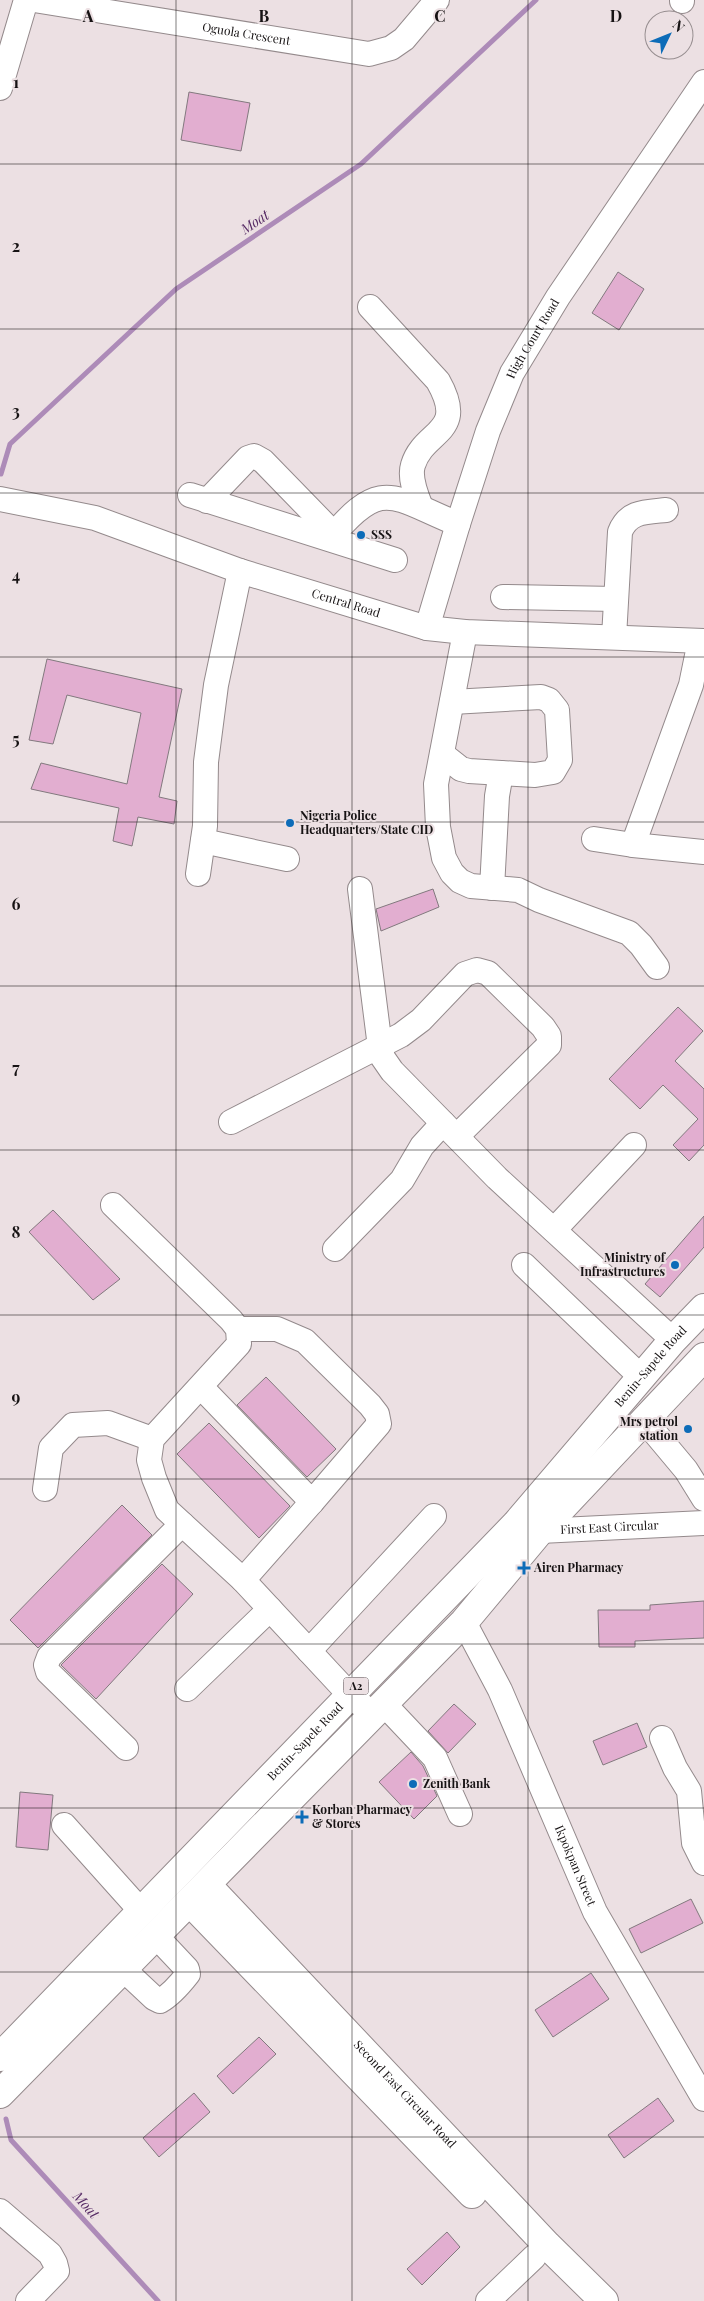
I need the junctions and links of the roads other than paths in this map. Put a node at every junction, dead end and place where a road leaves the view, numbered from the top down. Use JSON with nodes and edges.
{"nodes":[{"id":1,"x":26,"y":0,"type":"edge"},
{"id":2,"x":34,"y":0,"type":"edge"},
{"id":3,"x":438,"y":0,"type":"edge"},
{"id":4,"x":5,"y":51,"type":"edge"},
{"id":5,"x":704,"y":82,"type":"edge"},
{"id":6,"x":0,"y":88,"type":"edge"},
{"id":7,"x":370,"y":307,"type":"dead end"},
{"id":8,"x":0,"y":499,"type":"edge"},
{"id":9,"x":421,"y":507,"type":"junction"},
{"id":10,"x":666,"y":510,"type":"dead end"},
{"id":11,"x":458,"y":524,"type":"junction"},
{"id":12,"x":332,"y":537,"type":"junction"},
{"id":13,"x":395,"y":560,"type":"dead end"},
{"id":14,"x":240,"y":572,"type":"junction"},
{"id":15,"x":503,"y":597,"type":"dead end"},
{"id":16,"x":616,"y":598,"type":"junction"},
{"id":17,"x":427,"y":628,"type":"junction"},
{"id":18,"x":465,"y":632,"type":"junction"},
{"id":19,"x":614,"y":638,"type":"junction"},
{"id":20,"x":702,"y":641,"type":"edge"},
{"id":21,"x":452,"y":702,"type":"junction"},
{"id":22,"x":442,"y":754,"type":"junction"},
{"id":23,"x":501,"y":773,"type":"junction"},
{"id":24,"x":594,"y":838,"type":"dead end"},
{"id":25,"x":203,"y":841,"type":"junction"},
{"id":26,"x":633,"y":845,"type":"junction"},
{"id":27,"x":704,"y":852,"type":"edge"},
{"id":28,"x":287,"y":859,"type":"dead end"},
{"id":29,"x":198,"y":874,"type":"dead end"},
{"id":30,"x":492,"y":888,"type":"junction"},
{"id":31,"x":360,"y":889,"type":"dead end"},
{"id":32,"x":657,"y":967,"type":"dead end"},
{"id":33,"x":380,"y":1047,"type":"junction"},
{"id":34,"x":231,"y":1122,"type":"dead end"},
{"id":35,"x":450,"y":1130,"type":"junction"},
{"id":36,"x":634,"y":1145,"type":"dead end"},
{"id":37,"x":113,"y":1205,"type":"dead end"},
{"id":38,"x":554,"y":1230,"type":"junction"},
{"id":39,"x":335,"y":1248,"type":"dead end"},
{"id":40,"x":524,"y":1265,"type":"dead end"},
{"id":41,"x":704,"y":1308,"type":"edge"},
{"id":42,"x":238,"y":1329,"type":"junction"},
{"id":43,"x":673,"y":1340,"type":"junction"},
{"id":44,"x":704,"y":1357,"type":"edge"},
{"id":45,"x":641,"y":1377,"type":"junction"},
{"id":46,"x":202,"y":1387,"type":"junction"},
{"id":47,"x":644,"y":1421,"type":"junction"},
{"id":48,"x":152,"y":1439,"type":"junction"},
{"id":49,"x":45,"y":1489,"type":"dead end"},
{"id":50,"x":704,"y":1500,"type":"edge"},
{"id":51,"x":312,"y":1502,"type":"junction"},
{"id":52,"x":434,"y":1516,"type":"dead end"},
{"id":53,"x":704,"y":1523,"type":"edge"},
{"id":54,"x":182,"y":1524,"type":"junction"},
{"id":55,"x":528,"y":1528,"type":"junction"},
{"id":56,"x":243,"y":1580,"type":"junction"},
{"id":57,"x":270,"y":1609,"type":"junction"},
{"id":58,"x":464,"y":1622,"type":"junction"},
{"id":59,"x":309,"y":1651,"type":"junction"},
{"id":60,"x":187,"y":1689,"type":"dead end"},
{"id":61,"x":349,"y":1694,"type":"junction"},
{"id":62,"x":378,"y":1710,"type":"junction"},
{"id":63,"x":662,"y":1738,"type":"dead end"},
{"id":64,"x":126,"y":1748,"type":"dead end"},
{"id":65,"x":460,"y":1814,"type":"dead end"},
{"id":66,"x":64,"y":1825,"type":"dead end"},
{"id":67,"x":704,"y":1863,"type":"edge"},
{"id":68,"x":199,"y":1893,"type":"junction"},
{"id":69,"x":141,"y":1911,"type":"junction"},
{"id":70,"x":155,"y":1935,"type":"junction"},
{"id":71,"x":122,"y":1968,"type":"junction"},
{"id":72,"x":0,"y":2057,"type":"edge"},
{"id":73,"x":0,"y":2094,"type":"edge"},
{"id":74,"x":704,"y":2098,"type":"edge"},
{"id":75,"x":0,"y":2210,"type":"edge"},
{"id":76,"x":534,"y":2257,"type":"junction"},
{"id":77,"x":28,"y":2301,"type":"edge"},
{"id":78,"x":488,"y":2301,"type":"edge"},
{"id":79,"x":578,"y":2301,"type":"edge"},
{"id":80,"x":604,"y":2301,"type":"edge"}],
"edges":[{"from":1,"to":4,"type":"street"},
{"from":2,"to":3,"type":"street","name":"Oguola Crescent"},
{"from":4,"to":6,"type":"street"},
{"from":5,"to":11,"type":"street","name":"High Court Road"},
{"from":7,"to":9,"type":"street"},
{"from":8,"to":14,"type":"street","name":"Central Road"},
{"from":9,"to":11,"type":"street"},
{"from":9,"to":12,"type":"street"},
{"from":10,"to":16,"type":"street"},
{"from":11,"to":17,"type":"street","name":"High Court Road"},
{"from":12,"to":12,"type":"street"},
{"from":12,"to":13,"type":"street"},
{"from":14,"to":17,"type":"street","name":"Central Road"},
{"from":14,"to":25,"type":"street"},
{"from":15,"to":16,"type":"street"},
{"from":16,"to":19,"type":"street"},
{"from":17,"to":18,"type":"street","name":"Central Road"},
{"from":18,"to":19,"type":"street","name":"Central Road"},
{"from":18,"to":21,"type":"street"},
{"from":19,"to":20,"type":"street","name":"Central Road"},
{"from":20,"to":26,"type":"street"},
{"from":21,"to":22,"type":"street"},
{"from":21,"to":23,"type":"street"},
{"from":22,"to":23,"type":"street"},
{"from":22,"to":30,"type":"street"},
{"from":23,"to":30,"type":"street"},
{"from":24,"to":26,"type":"street"},
{"from":25,"to":28,"type":"street"},
{"from":25,"to":29,"type":"street"},
{"from":26,"to":27,"type":"street"},
{"from":30,"to":32,"type":"street"},
{"from":31,"to":33,"type":"street"},
{"from":33,"to":34,"type":"street"},
{"from":33,"to":35,"type":"street"},
{"from":33,"to":35,"type":"street"},
{"from":35,"to":38,"type":"street"},
{"from":35,"to":39,"type":"street"},
{"from":36,"to":38,"type":"street"},
{"from":37,"to":42,"type":"street"},
{"from":38,"to":43,"type":"street"},
{"from":40,"to":45,"type":"street"},
{"from":41,"to":43,"type":"main road","name":"Benin-Sapele Road","number":"A2"},
{"from":42,"to":46,"type":"street"},
{"from":42,"to":51,"type":"street"},
{"from":43,"to":45,"type":"main road","name":"Benin-Sapele Road","number":"A2"},
{"from":44,"to":47,"type":"main road","name":"Benin-Sapele Road","number":"A2"},
{"from":45,"to":55,"type":"main road","name":"Benin-Sapele Road","number":"A2"},
{"from":46,"to":48,"type":"street"},
{"from":46,"to":51,"type":"street"},
{"from":47,"to":50,"type":"street"},
{"from":47,"to":55,"type":"main road","name":"Benin-Sapele Road","number":"A2"},
{"from":48,"to":49,"type":"street"},
{"from":48,"to":54,"type":"street"},
{"from":51,"to":56,"type":"street"},
{"from":52,"to":59,"type":"street"},
{"from":53,"to":55,"type":"street","name":"First East Circular"},
{"from":54,"to":56,"type":"street"},
{"from":54,"to":64,"type":"street"},
{"from":55,"to":58,"type":"main road","name":"Benin-Sapele Road","number":"A2"},
{"from":55,"to":61,"type":"main road","name":"Benin-Sapele Road","number":"A2"},
{"from":56,"to":57,"type":"street"},
{"from":57,"to":59,"type":"street"},
{"from":57,"to":60,"type":"street"},
{"from":58,"to":62,"type":"main road","name":"Benin-Sapele Road","number":"A2"},
{"from":58,"to":74,"type":"street","name":"Ikpokpan Street"},
{"from":59,"to":61,"type":"street"},
{"from":61,"to":62,"type":"street"},
{"from":61,"to":69,"type":"main road","name":"Benin-Sapele Road","number":"A2"},
{"from":62,"to":65,"type":"street"},
{"from":62,"to":68,"type":"main road","name":"Benin-Sapele Road","number":"A2"},
{"from":63,"to":67,"type":"street"},
{"from":66,"to":69,"type":"street"},
{"from":68,"to":70,"type":"main road","name":"Benin-Sapele Road","number":"A2"},
{"from":68,"to":76,"type":"main road","name":"Second East Circular Road"},
{"from":68,"to":80,"type":"main road","name":"Second East Circular Road"},
{"from":69,"to":72,"type":"main road","name":"Benin-Sapele Road","number":"A2"},
{"from":70,"to":71,"type":"main road","name":"Benin-Sapele Road","number":"A2"},
{"from":70,"to":71,"type":"street"},
{"from":71,"to":73,"type":"main road","name":"Benin-Sapele Road","number":"A2"},
{"from":75,"to":77,"type":"street"},
{"from":76,"to":78,"type":"street"},
{"from":76,"to":79,"type":"main road","name":"Second East Circular Road"}]}
